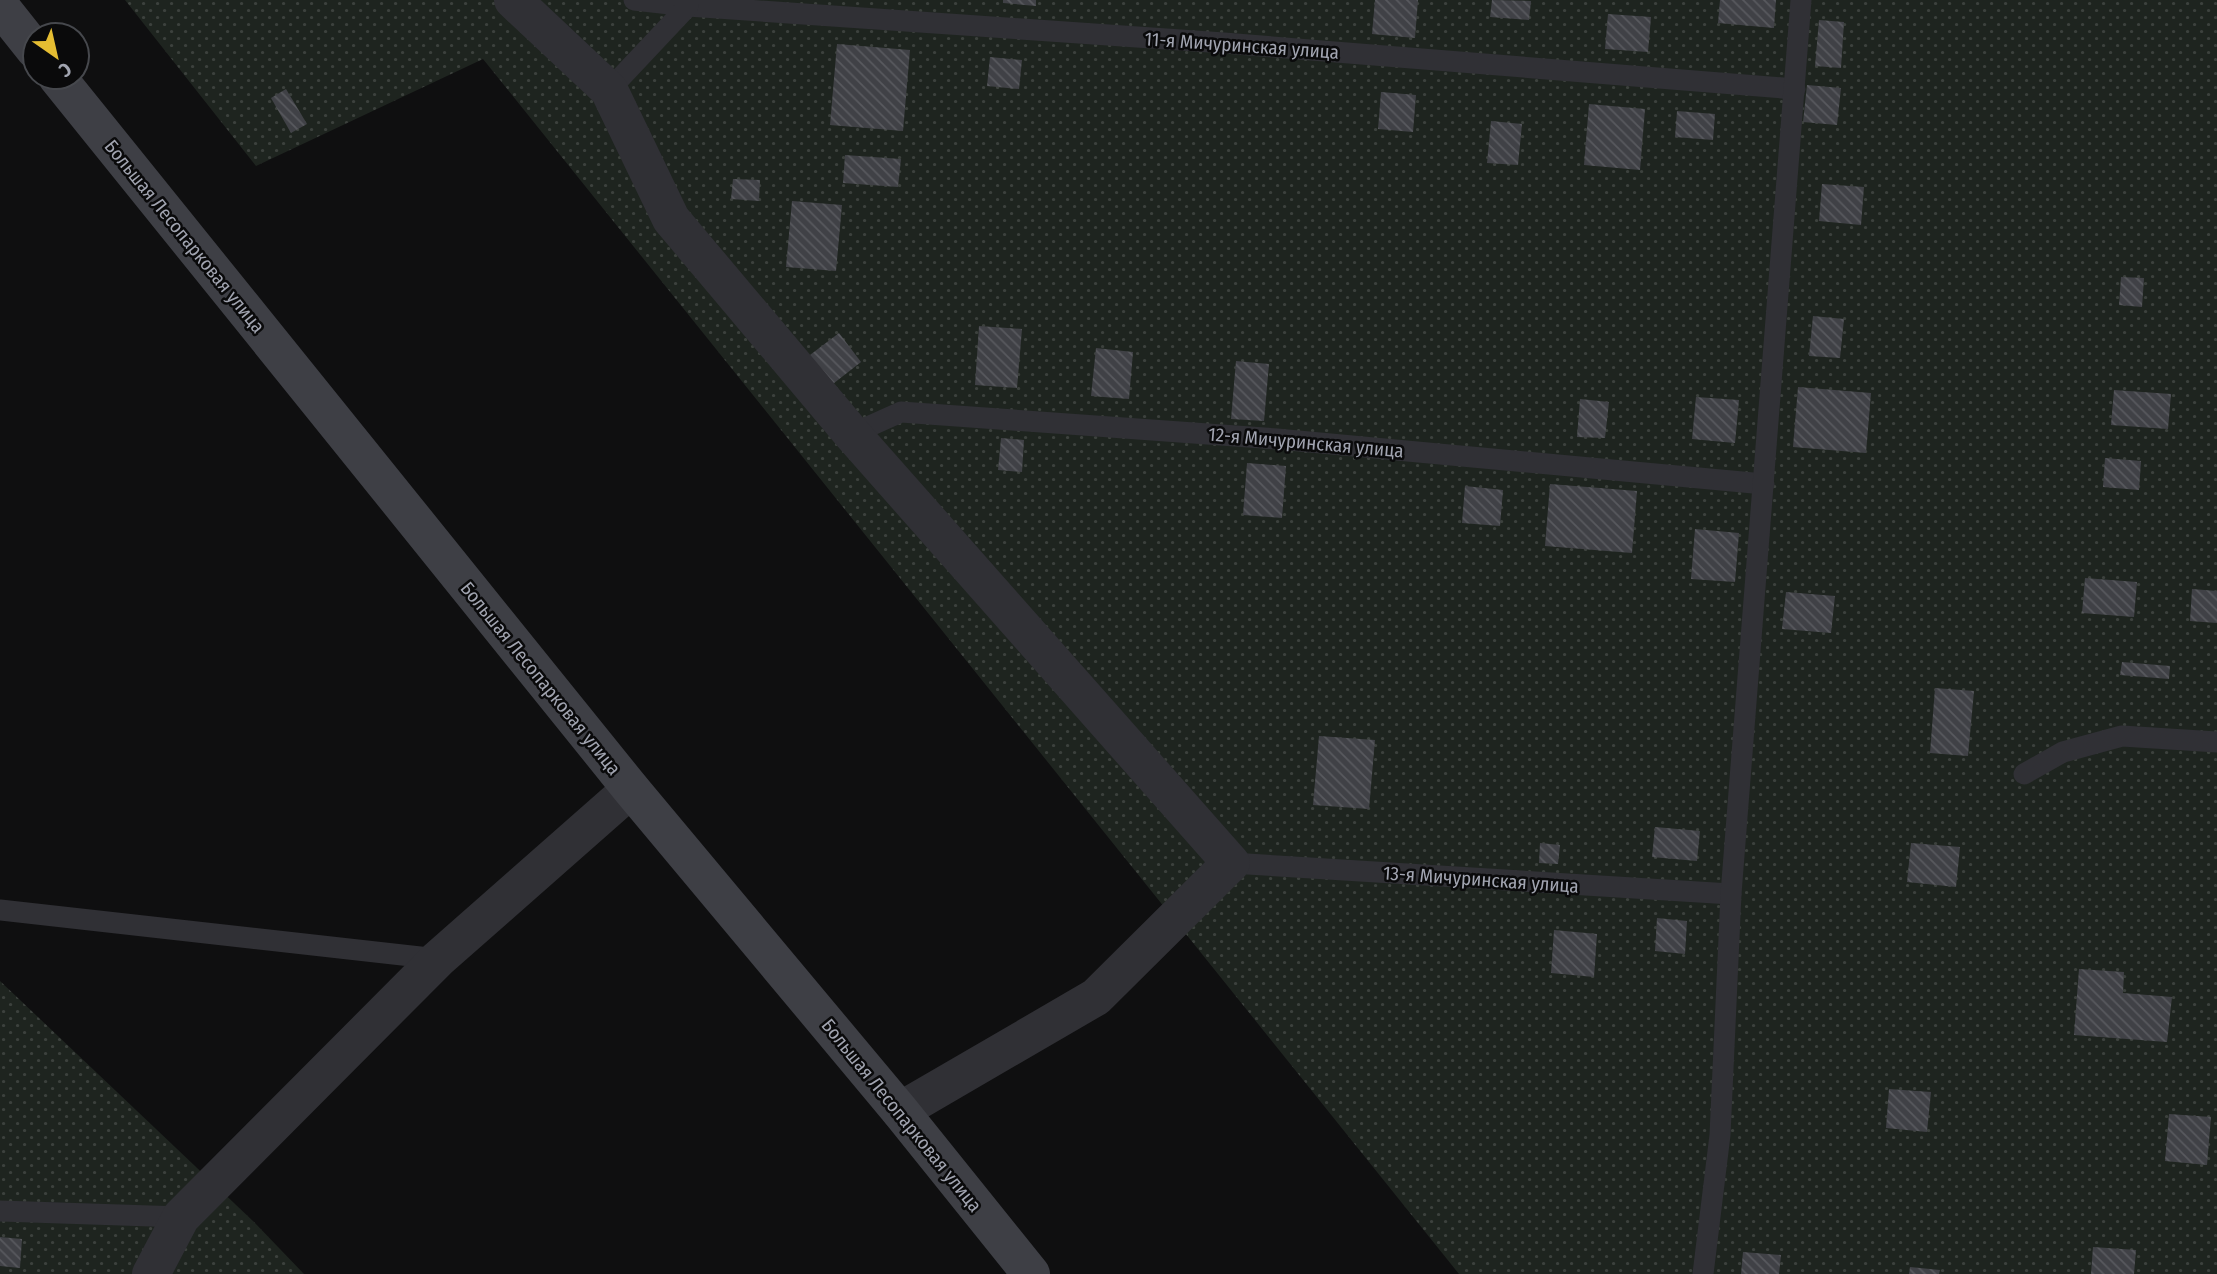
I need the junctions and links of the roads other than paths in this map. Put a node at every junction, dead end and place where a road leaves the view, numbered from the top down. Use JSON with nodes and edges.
{"nodes":[{"id":1,"x":515,"y":0,"type":"edge"},
{"id":2,"x":634,"y":0,"type":"edge"},
{"id":3,"x":1801,"y":0,"type":"edge"},
{"id":4,"x":0,"y":6,"type":"edge"},
{"id":5,"x":688,"y":6,"type":"junction"},
{"id":6,"x":21,"y":32,"type":"edge"},
{"id":7,"x":1795,"y":89,"type":"junction"},
{"id":8,"x":610,"y":90,"type":"junction"},
{"id":9,"x":68,"y":91,"type":"edge"},
{"id":10,"x":852,"y":434,"type":"junction"},
{"id":11,"x":1764,"y":484,"type":"junction"},
{"id":12,"x":2217,"y":742,"type":"edge"},
{"id":13,"x":2024,"y":774,"type":"dead end"},
{"id":14,"x":631,"y":789,"type":"junction"},
{"id":15,"x":1231,"y":863,"type":"junction"},
{"id":16,"x":1731,"y":894,"type":"junction"},
{"id":17,"x":0,"y":910,"type":"edge"},
{"id":18,"x":438,"y":959,"type":"junction"},
{"id":19,"x":900,"y":1111,"type":"junction"},
{"id":20,"x":0,"y":1211,"type":"edge"},
{"id":21,"x":181,"y":1217,"type":"junction"},
{"id":22,"x":150,"y":1274,"type":"edge"},
{"id":23,"x":1031,"y":1274,"type":"edge"},
{"id":24,"x":1703,"y":1274,"type":"edge"}],
"edges":[{"from":1,"to":8,"type":"street"},
{"from":2,"to":5,"type":"lane","name":"11-я Мичуринская улица"},
{"from":3,"to":7,"type":"lane"},
{"from":4,"to":6,"type":"main road"},
{"from":5,"to":7,"type":"lane","name":"11-я Мичуринская улица"},
{"from":5,"to":8,"type":"lane"},
{"from":7,"to":11,"type":"lane"},
{"from":8,"to":10,"type":"street"},
{"from":9,"to":14,"type":"main road","name":"Большая Лесопарковая улица"},
{"from":10,"to":11,"type":"lane","name":"12-я Мичуринская улица"},
{"from":10,"to":15,"type":"street"},
{"from":11,"to":16,"type":"lane"},
{"from":12,"to":13,"type":"lane"},
{"from":14,"to":18,"type":"street"},
{"from":14,"to":19,"type":"main road","name":"Большая Лесопарковая улица"},
{"from":15,"to":16,"type":"lane","name":"13-я Мичуринская улица"},
{"from":15,"to":19,"type":"street"},
{"from":16,"to":24,"type":"lane"},
{"from":17,"to":18,"type":"lane"},
{"from":18,"to":21,"type":"street"},
{"from":19,"to":23,"type":"main road","name":"Большая Лесопарковая улица"},
{"from":20,"to":21,"type":"lane"},
{"from":21,"to":22,"type":"street"}]}
